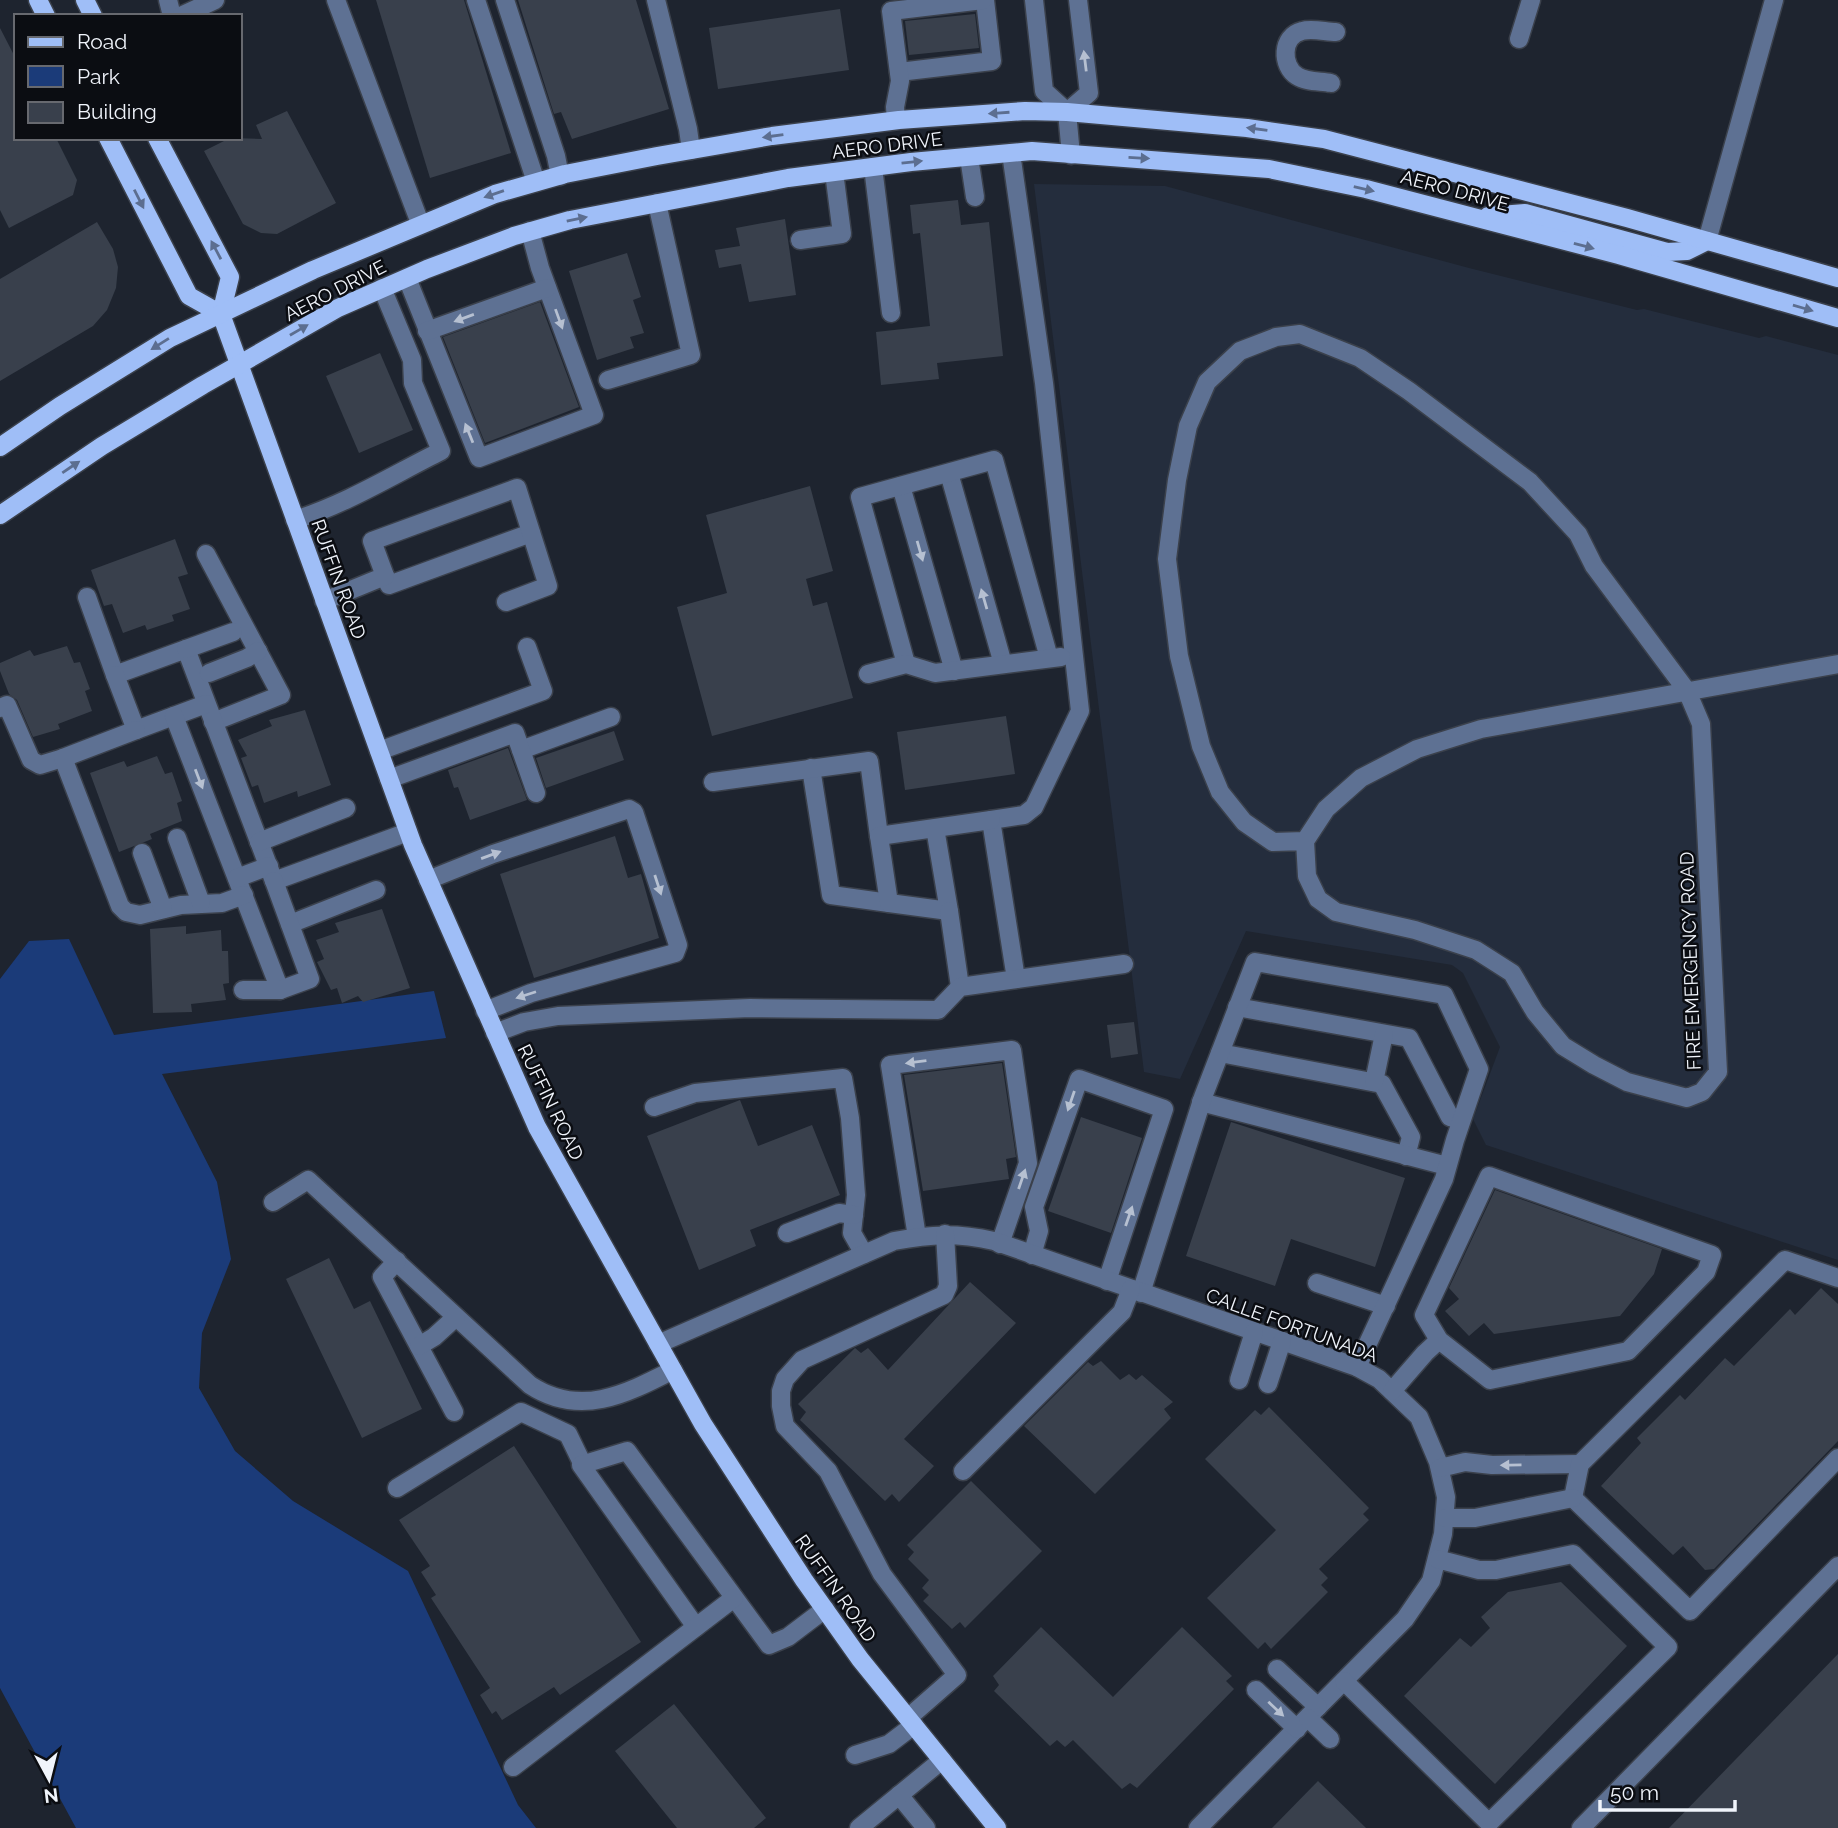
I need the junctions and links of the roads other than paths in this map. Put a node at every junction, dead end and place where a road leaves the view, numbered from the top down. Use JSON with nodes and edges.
{"nodes":[{"id":1,"x":214,"y":0,"type":"edge"},
{"id":2,"x":336,"y":0,"type":"edge"},
{"id":3,"x":476,"y":0,"type":"edge"},
{"id":4,"x":505,"y":0,"type":"edge"},
{"id":5,"x":656,"y":0,"type":"edge"},
{"id":6,"x":984,"y":0,"type":"edge"},
{"id":7,"x":1034,"y":0,"type":"edge"},
{"id":8,"x":1078,"y":0,"type":"edge"},
{"id":9,"x":1531,"y":0,"type":"edge"},
{"id":10,"x":1774,"y":0,"type":"edge"},
{"id":11,"x":185,"y":14,"type":"edge"},
{"id":12,"x":1336,"y":32,"type":"dead end"},
{"id":13,"x":1519,"y":38,"type":"dead end"},
{"id":14,"x":899,"y":72,"type":"junction"},
{"id":15,"x":1331,"y":83,"type":"dead end"},
{"id":16,"x":1067,"y":112,"type":"junction"},
{"id":17,"x":896,"y":120,"type":"junction"},
{"id":18,"x":109,"y":140,"type":"edge"},
{"id":19,"x":158,"y":140,"type":"edge"},
{"id":20,"x":691,"y":150,"type":"junction"},
{"id":21,"x":1011,"y":153,"type":"junction"},
{"id":22,"x":1071,"y":155,"type":"junction"},
{"id":23,"x":969,"y":157,"type":"junction"},
{"id":24,"x":873,"y":167,"type":"junction"},
{"id":25,"x":834,"y":172,"type":"junction"},
{"id":26,"x":560,"y":176,"type":"junction"},
{"id":27,"x":536,"y":182,"type":"junction"},
{"id":28,"x":975,"y":197,"type":"dead end"},
{"id":29,"x":657,"y":203,"type":"junction"},
{"id":30,"x":1474,"y":217,"type":"junction"},
{"id":31,"x":420,"y":223,"type":"junction"},
{"id":32,"x":530,"y":231,"type":"junction"},
{"id":33,"x":800,"y":240,"type":"dead end"},
{"id":34,"x":1707,"y":241,"type":"junction"},
{"id":35,"x":407,"y":278,"type":"junction"},
{"id":36,"x":1838,"y":278,"type":"edge"},
{"id":37,"x":382,"y":288,"type":"junction"},
{"id":38,"x":547,"y":288,"type":"junction"},
{"id":39,"x":891,"y":313,"type":"dead end"},
{"id":40,"x":220,"y":314,"type":"junction"},
{"id":41,"x":1838,"y":318,"type":"edge"},
{"id":42,"x":427,"y":331,"type":"junction"},
{"id":43,"x":239,"y":364,"type":"junction"},
{"id":44,"x":608,"y":380,"type":"dead end"},
{"id":45,"x":0,"y":447,"type":"edge"},
{"id":46,"x":949,"y":473,"type":"junction"},
{"id":47,"x":901,"y":486,"type":"junction"},
{"id":48,"x":0,"y":516,"type":"edge"},
{"id":49,"x":295,"y":520,"type":"junction"},
{"id":50,"x":531,"y":533,"type":"junction"},
{"id":51,"x":206,"y":554,"type":"dead end"},
{"id":52,"x":385,"y":576,"type":"junction"},
{"id":53,"x":87,"y":597,"type":"dead end"},
{"id":54,"x":324,"y":601,"type":"junction"},
{"id":55,"x":506,"y":602,"type":"dead end"},
{"id":56,"x":233,"y":632,"type":"dead end"},
{"id":57,"x":527,"y":647,"type":"dead end"},
{"id":58,"x":186,"y":649,"type":"junction"},
{"id":59,"x":258,"y":651,"type":"junction"},
{"id":60,"x":1075,"y":655,"type":"junction"},
{"id":61,"x":1049,"y":658,"type":"junction"},
{"id":62,"x":906,"y":664,"type":"junction"},
{"id":63,"x":1003,"y":664,"type":"junction"},
{"id":64,"x":1838,"y":664,"type":"edge"},
{"id":65,"x":954,"y":671,"type":"junction"},
{"id":66,"x":209,"y":673,"type":"dead end"},
{"id":67,"x":868,"y":674,"type":"dead end"},
{"id":68,"x":115,"y":675,"type":"junction"},
{"id":69,"x":1686,"y":691,"type":"junction"},
{"id":70,"x":206,"y":704,"type":"junction"},
{"id":71,"x":0,"y":708,"type":"edge"},
{"id":72,"x":174,"y":716,"type":"junction"},
{"id":73,"x":611,"y":717,"type":"dead end"},
{"id":74,"x":213,"y":722,"type":"junction"},
{"id":75,"x":136,"y":730,"type":"junction"},
{"id":76,"x":521,"y":750,"type":"junction"},
{"id":77,"x":379,"y":751,"type":"junction"},
{"id":78,"x":63,"y":758,"type":"junction"},
{"id":79,"x":811,"y":768,"type":"junction"},
{"id":80,"x":389,"y":779,"type":"junction"},
{"id":81,"x":713,"y":782,"type":"dead end"},
{"id":82,"x":536,"y":793,"type":"dead end"},
{"id":83,"x":346,"y":808,"type":"dead end"},
{"id":84,"x":991,"y":820,"type":"junction"},
{"id":85,"x":935,"y":828,"type":"junction"},
{"id":86,"x":408,"y":832,"type":"junction"},
{"id":87,"x":879,"y":836,"type":"junction"},
{"id":88,"x":177,"y":838,"type":"dead end"},
{"id":89,"x":1305,"y":841,"type":"junction"},
{"id":90,"x":259,"y":842,"type":"junction"},
{"id":91,"x":142,"y":853,"type":"dead end"},
{"id":92,"x":428,"y":880,"type":"junction"},
{"id":93,"x":274,"y":882,"type":"junction"},
{"id":94,"x":376,"y":890,"type":"dead end"},
{"id":95,"x":244,"y":894,"type":"junction"},
{"id":96,"x":201,"y":903,"type":"junction"},
{"id":97,"x":889,"y":903,"type":"junction"},
{"id":98,"x":163,"y":909,"type":"junction"},
{"id":99,"x":949,"y":911,"type":"junction"},
{"id":100,"x":290,"y":924,"type":"junction"},
{"id":101,"x":1124,"y":964,"type":"dead end"},
{"id":102,"x":1016,"y":979,"type":"junction"},
{"id":103,"x":960,"y":987,"type":"junction"},
{"id":104,"x":243,"y":990,"type":"dead end"},
{"id":105,"x":280,"y":990,"type":"junction"},
{"id":106,"x":1237,"y":1007,"type":"junction"},
{"id":107,"x":485,"y":1011,"type":"junction"},
{"id":108,"x":495,"y":1033,"type":"junction"},
{"id":109,"x":1384,"y":1034,"type":"junction"},
{"id":110,"x":1220,"y":1053,"type":"junction"},
{"id":111,"x":1374,"y":1082,"type":"junction"},
{"id":112,"x":1201,"y":1102,"type":"junction"},
{"id":113,"x":654,"y":1107,"type":"dead end"},
{"id":114,"x":1461,"y":1121,"type":"junction"},
{"id":115,"x":1406,"y":1156,"type":"junction"},
{"id":116,"x":1447,"y":1166,"type":"junction"},
{"id":117,"x":273,"y":1202,"type":"dead end"},
{"id":118,"x":854,"y":1214,"type":"junction"},
{"id":119,"x":787,"y":1233,"type":"dead end"},
{"id":120,"x":945,"y":1234,"type":"junction"},
{"id":121,"x":917,"y":1237,"type":"junction"},
{"id":122,"x":1000,"y":1244,"type":"junction"},
{"id":123,"x":864,"y":1254,"type":"junction"},
{"id":124,"x":1032,"y":1255,"type":"junction"},
{"id":125,"x":397,"y":1261,"type":"junction"},
{"id":126,"x":1838,"y":1278,"type":"edge"},
{"id":127,"x":1107,"y":1281,"type":"junction"},
{"id":128,"x":1317,"y":1283,"type":"dead end"},
{"id":129,"x":1136,"y":1291,"type":"junction"},
{"id":130,"x":1387,"y":1306,"type":"junction"},
{"id":131,"x":456,"y":1317,"type":"junction"},
{"id":132,"x":1254,"y":1332,"type":"junction"},
{"id":133,"x":1439,"y":1340,"type":"junction"},
{"id":134,"x":1282,"y":1342,"type":"junction"},
{"id":135,"x":658,"y":1343,"type":"junction"},
{"id":136,"x":419,"y":1346,"type":"junction"},
{"id":137,"x":1357,"y":1367,"type":"junction"},
{"id":138,"x":673,"y":1370,"type":"junction"},
{"id":139,"x":1239,"y":1380,"type":"dead end"},
{"id":140,"x":1268,"y":1384,"type":"dead end"},
{"id":141,"x":1392,"y":1391,"type":"junction"},
{"id":142,"x":454,"y":1412,"type":"dead end"},
{"id":143,"x":1838,"y":1458,"type":"edge"},
{"id":144,"x":1580,"y":1464,"type":"junction"},
{"id":145,"x":583,"y":1465,"type":"junction"},
{"id":146,"x":1440,"y":1468,"type":"junction"},
{"id":147,"x":964,"y":1471,"type":"dead end"},
{"id":148,"x":397,"y":1488,"type":"dead end"},
{"id":149,"x":1573,"y":1498,"type":"junction"},
{"id":150,"x":1445,"y":1518,"type":"junction"},
{"id":151,"x":1437,"y":1559,"type":"junction"},
{"id":152,"x":1838,"y":1566,"type":"edge"},
{"id":153,"x":734,"y":1598,"type":"junction"},
{"id":154,"x":825,"y":1609,"type":"junction"},
{"id":155,"x":696,"y":1628,"type":"junction"},
{"id":156,"x":1277,"y":1669,"type":"dead end"},
{"id":157,"x":1344,"y":1681,"type":"junction"},
{"id":158,"x":1256,"y":1690,"type":"dead end"},
{"id":159,"x":1307,"y":1718,"type":"junction"},
{"id":160,"x":911,"y":1721,"type":"junction"},
{"id":161,"x":1330,"y":1739,"type":"dead end"},
{"id":162,"x":855,"y":1755,"type":"dead end"},
{"id":163,"x":943,"y":1760,"type":"junction"},
{"id":164,"x":513,"y":1767,"type":"dead end"},
{"id":165,"x":899,"y":1795,"type":"junction"},
{"id":166,"x":859,"y":1828,"type":"edge"},
{"id":167,"x":926,"y":1828,"type":"edge"},
{"id":168,"x":997,"y":1828,"type":"edge"},
{"id":169,"x":1198,"y":1828,"type":"edge"},
{"id":170,"x":1581,"y":1828,"type":"edge"}],
"edges":[{"from":1,"to":11,"type":"street"},
{"from":2,"to":31,"type":"street"},
{"from":3,"to":27,"type":"street"},
{"from":4,"to":26,"type":"street"},
{"from":5,"to":20,"type":"street"},
{"from":6,"to":14,"type":"street"},
{"from":6,"to":14,"type":"street"},
{"from":7,"to":16,"type":"street"},
{"from":16,"to":8,"type":"street","one_way":true},
{"from":9,"to":13,"type":"street"},
{"from":10,"to":34,"type":"street"},
{"from":12,"to":15,"type":"street"},
{"from":14,"to":17,"type":"street"},
{"from":16,"to":17,"type":"main road","name":"AERO DRIVE","one_way":true},
{"from":16,"to":22,"type":"street"},
{"from":34,"to":16,"type":"main road","name":"AERO DRIVE","one_way":true},
{"from":17,"to":20,"type":"main road","name":"AERO DRIVE","one_way":true},
{"from":18,"to":40,"type":"main road","one_way":true},
{"from":40,"to":19,"type":"main road","one_way":true},
{"from":20,"to":26,"type":"main road","name":"AERO DRIVE"},
{"from":21,"to":22,"type":"main road","name":"AERO DRIVE"},
{"from":21,"to":23,"type":"main road","name":"AERO DRIVE"},
{"from":21,"to":60,"type":"street"},
{"from":22,"to":30,"type":"main road","name":"AERO DRIVE","one_way":true},
{"from":24,"to":23,"type":"main road","name":"AERO DRIVE","one_way":true},
{"from":23,"to":28,"type":"street"},
{"from":24,"to":25,"type":"main road","name":"AERO DRIVE"},
{"from":24,"to":39,"type":"street"},
{"from":25,"to":29,"type":"main road","name":"AERO DRIVE"},
{"from":25,"to":33,"type":"street"},
{"from":26,"to":27,"type":"main road","name":"AERO DRIVE"},
{"from":27,"to":31,"type":"main road","name":"AERO DRIVE","one_way":true},
{"from":32,"to":29,"type":"main road","name":"AERO DRIVE","one_way":true},
{"from":29,"to":44,"type":"street"},
{"from":30,"to":34,"type":"main road"},
{"from":30,"to":41,"type":"main road","name":"AERO DRIVE","one_way":true},
{"from":31,"to":40,"type":"main road","name":"AERO DRIVE"},
{"from":32,"to":35,"type":"main road","name":"AERO DRIVE"},
{"from":32,"to":38,"type":"street"},
{"from":34,"to":36,"type":"main road","name":"AERO DRIVE"},
{"from":35,"to":37,"type":"main road","name":"AERO DRIVE"},
{"from":35,"to":42,"type":"street"},
{"from":43,"to":37,"type":"main road","name":"AERO DRIVE","one_way":true},
{"from":37,"to":49,"type":"street"},
{"from":38,"to":42,"type":"street","one_way":true},
{"from":38,"to":42,"type":"street","one_way":true},
{"from":40,"to":43,"type":"main road","name":"RUFFIN ROAD"},
{"from":40,"to":45,"type":"main road","name":"AERO DRIVE","one_way":true},
{"from":48,"to":43,"type":"main road","name":"AERO DRIVE","one_way":true},
{"from":43,"to":49,"type":"main road","name":"RUFFIN ROAD"},
{"from":46,"to":47,"type":"street"},
{"from":46,"to":61,"type":"street"},
{"from":63,"to":46,"type":"street","one_way":true},
{"from":47,"to":62,"type":"street"},
{"from":47,"to":65,"type":"street","one_way":true},
{"from":49,"to":54,"type":"main road","name":"RUFFIN ROAD"},
{"from":50,"to":52,"type":"street"},
{"from":50,"to":52,"type":"street"},
{"from":50,"to":55,"type":"street"},
{"from":51,"to":59,"type":"street"},
{"from":52,"to":54,"type":"street"},
{"from":53,"to":68,"type":"street"},
{"from":54,"to":77,"type":"main road","name":"RUFFIN ROAD"},
{"from":56,"to":58,"type":"street"},
{"from":57,"to":77,"type":"street"},
{"from":58,"to":68,"type":"street"},
{"from":58,"to":70,"type":"street"},
{"from":59,"to":66,"type":"street"},
{"from":59,"to":74,"type":"street"},
{"from":60,"to":61,"type":"street"},
{"from":60,"to":84,"type":"street"},
{"from":61,"to":63,"type":"street"},
{"from":62,"to":65,"type":"street"},
{"from":62,"to":67,"type":"street"},
{"from":63,"to":65,"type":"street"},
{"from":64,"to":69,"type":"street"},
{"from":68,"to":75,"type":"street"},
{"from":69,"to":89,"type":"street"},
{"from":69,"to":89,"type":"street","name":"FIRE EMERGENCY ROAD"},
{"from":69,"to":89,"type":"street","name":"FIRE EMERGENCY ROAD"},
{"from":70,"to":72,"type":"street"},
{"from":70,"to":74,"type":"street"},
{"from":71,"to":78,"type":"street"},
{"from":72,"to":75,"type":"street"},
{"from":72,"to":95,"type":"street","one_way":true},
{"from":73,"to":76,"type":"street"},
{"from":74,"to":90,"type":"street"},
{"from":75,"to":78,"type":"street"},
{"from":76,"to":80,"type":"street"},
{"from":76,"to":82,"type":"street"},
{"from":77,"to":80,"type":"main road","name":"RUFFIN ROAD"},
{"from":78,"to":98,"type":"street"},
{"from":79,"to":81,"type":"street"},
{"from":79,"to":87,"type":"street"},
{"from":79,"to":97,"type":"street"},
{"from":80,"to":86,"type":"main road","name":"RUFFIN ROAD"},
{"from":83,"to":90,"type":"street"},
{"from":84,"to":85,"type":"street"},
{"from":84,"to":102,"type":"street"},
{"from":85,"to":87,"type":"street"},
{"from":85,"to":99,"type":"street"},
{"from":86,"to":92,"type":"main road","name":"RUFFIN ROAD"},
{"from":86,"to":93,"type":"street"},
{"from":87,"to":97,"type":"street"},
{"from":88,"to":96,"type":"street"},
{"from":90,"to":93,"type":"street"},
{"from":91,"to":98,"type":"street"},
{"from":92,"to":107,"type":"main road","name":"RUFFIN ROAD"},
{"from":92,"to":107,"type":"street","one_way":true},
{"from":93,"to":95,"type":"street"},
{"from":93,"to":95,"type":"street"},
{"from":93,"to":100,"type":"street"},
{"from":94,"to":100,"type":"street"},
{"from":95,"to":96,"type":"street"},
{"from":95,"to":105,"type":"street"},
{"from":96,"to":98,"type":"street"},
{"from":97,"to":99,"type":"street"},
{"from":99,"to":103,"type":"street"},
{"from":100,"to":105,"type":"street"},
{"from":101,"to":102,"type":"street"},
{"from":102,"to":103,"type":"street"},
{"from":103,"to":108,"type":"street"},
{"from":104,"to":105,"type":"street"},
{"from":106,"to":109,"type":"street"},
{"from":106,"to":110,"type":"street"},
{"from":106,"to":114,"type":"street"},
{"from":107,"to":108,"type":"main road","name":"RUFFIN ROAD"},
{"from":108,"to":135,"type":"main road","name":"RUFFIN ROAD"},
{"from":109,"to":111,"type":"street"},
{"from":109,"to":114,"type":"street"},
{"from":110,"to":111,"type":"street"},
{"from":110,"to":112,"type":"street"},
{"from":111,"to":115,"type":"street"},
{"from":112,"to":115,"type":"street"},
{"from":112,"to":129,"type":"street"},
{"from":113,"to":118,"type":"street"},
{"from":114,"to":116,"type":"street"},
{"from":115,"to":116,"type":"street"},
{"from":116,"to":130,"type":"street"},
{"from":117,"to":125,"type":"street"},
{"from":118,"to":119,"type":"street"},
{"from":118,"to":123,"type":"street"},
{"from":120,"to":121,"type":"street","name":"CALLE FORTUNADA"},
{"from":120,"to":122,"type":"street","name":"CALLE FORTUNADA"},
{"from":120,"to":160,"type":"street"},
{"from":122,"to":121,"type":"street","one_way":true},
{"from":121,"to":123,"type":"street","name":"CALLE FORTUNADA"},
{"from":122,"to":124,"type":"street","name":"CALLE FORTUNADA"},
{"from":123,"to":135,"type":"street","name":"CALLE FORTUNADA"},
{"from":124,"to":127,"type":"street","name":"CALLE FORTUNADA"},
{"from":127,"to":124,"type":"street","one_way":true},
{"from":125,"to":131,"type":"street"},
{"from":125,"to":136,"type":"street"},
{"from":126,"to":144,"type":"street"},
{"from":127,"to":129,"type":"street","name":"CALLE FORTUNADA"},
{"from":128,"to":130,"type":"street"},
{"from":129,"to":132,"type":"street","name":"CALLE FORTUNADA"},
{"from":129,"to":147,"type":"street"},
{"from":130,"to":137,"type":"street"},
{"from":131,"to":136,"type":"street"},
{"from":131,"to":138,"type":"street"},
{"from":132,"to":134,"type":"street","name":"CALLE FORTUNADA"},
{"from":132,"to":139,"type":"street"},
{"from":133,"to":133,"type":"street"},
{"from":133,"to":141,"type":"street"},
{"from":134,"to":137,"type":"street","name":"CALLE FORTUNADA"},
{"from":134,"to":140,"type":"street"},
{"from":135,"to":138,"type":"main road","name":"RUFFIN ROAD"},
{"from":136,"to":142,"type":"street"},
{"from":137,"to":141,"type":"street","name":"CALLE FORTUNADA"},
{"from":138,"to":154,"type":"main road","name":"RUFFIN ROAD"},
{"from":141,"to":146,"type":"street","name":"CALLE FORTUNADA"},
{"from":143,"to":149,"type":"street"},
{"from":144,"to":146,"type":"street","one_way":true},
{"from":144,"to":149,"type":"street"},
{"from":145,"to":148,"type":"street"},
{"from":145,"to":153,"type":"street"},
{"from":145,"to":155,"type":"street"},
{"from":146,"to":150,"type":"street","name":"CALLE FORTUNADA"},
{"from":149,"to":150,"type":"street"},
{"from":150,"to":151,"type":"street","name":"CALLE FORTUNADA"},
{"from":151,"to":157,"type":"street","name":"CALLE FORTUNADA"},
{"from":151,"to":157,"type":"street"},
{"from":152,"to":170,"type":"street"},
{"from":153,"to":154,"type":"street"},
{"from":153,"to":155,"type":"street"},
{"from":154,"to":160,"type":"main road","name":"RUFFIN ROAD"},
{"from":155,"to":164,"type":"street"},
{"from":156,"to":159,"type":"street"},
{"from":157,"to":159,"type":"street","name":"CALLE FORTUNADA"},
{"from":158,"to":159,"type":"street","one_way":true},
{"from":159,"to":161,"type":"street"},
{"from":159,"to":169,"type":"street","name":"CALLE FORTUNADA"},
{"from":160,"to":162,"type":"street"},
{"from":160,"to":163,"type":"main road","name":"RUFFIN ROAD"},
{"from":163,"to":165,"type":"street"},
{"from":163,"to":168,"type":"main road","name":"RUFFIN ROAD"},
{"from":165,"to":166,"type":"street"},
{"from":165,"to":167,"type":"street"}]}
